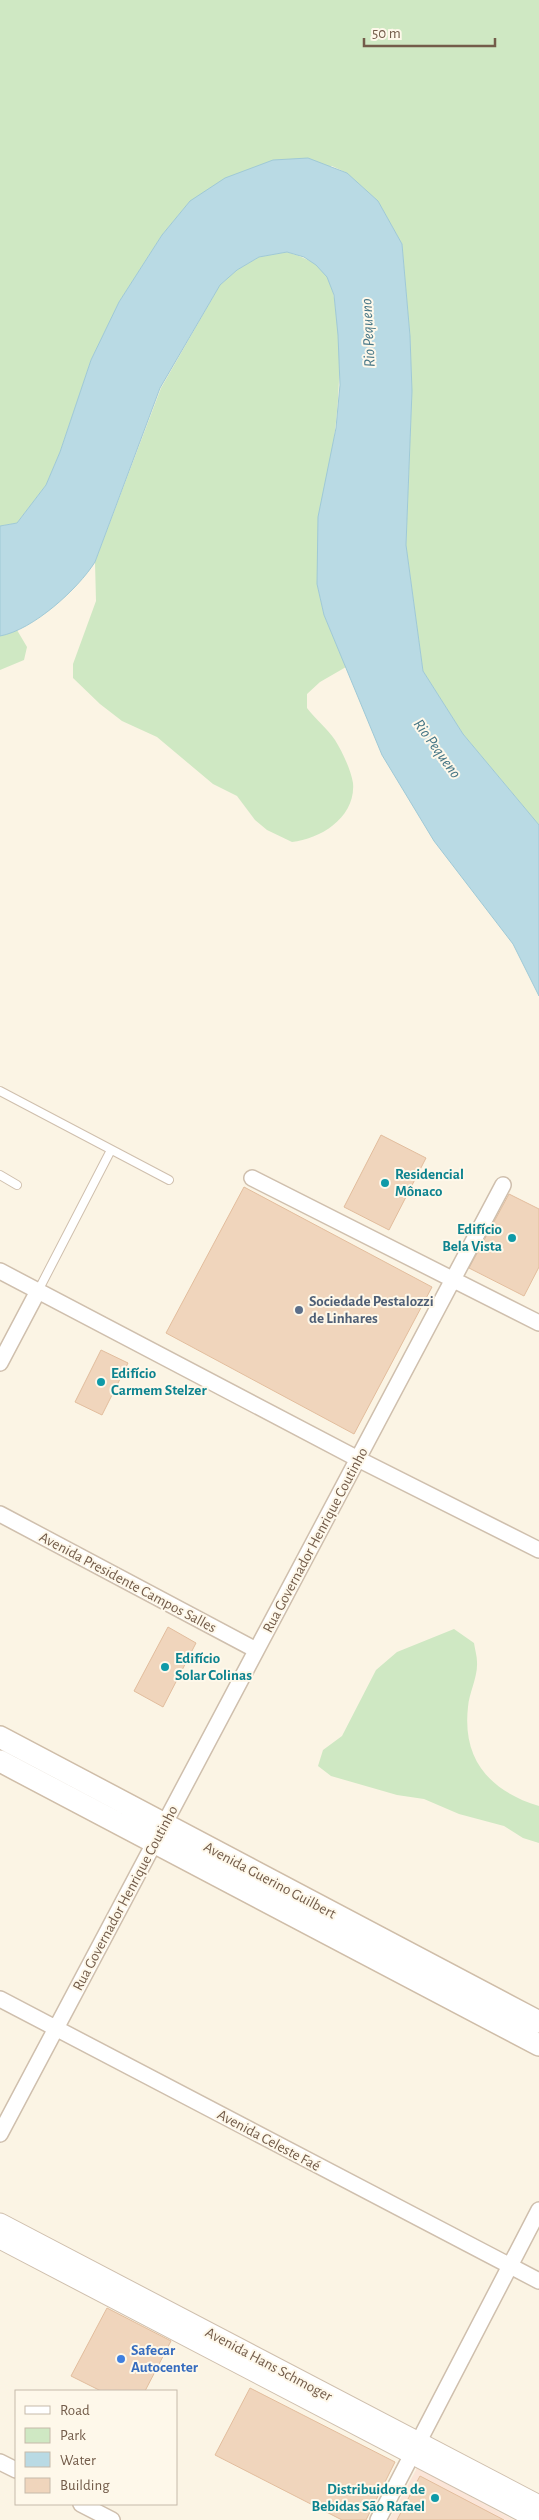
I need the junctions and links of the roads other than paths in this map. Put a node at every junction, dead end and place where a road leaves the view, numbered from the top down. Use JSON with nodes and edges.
{"nodes":[{"id":1,"x":0,"y":1092,"type":"edge"},
{"id":2,"x":112,"y":1150,"type":"junction"},
{"id":3,"x":0,"y":1175,"type":"edge"},
{"id":4,"x":252,"y":1178,"type":"dead end"},
{"id":5,"x":169,"y":1180,"type":"dead end"},
{"id":6,"x":17,"y":1185,"type":"dead end"},
{"id":7,"x":503,"y":1185,"type":"dead end"},
{"id":8,"x":0,"y":1271,"type":"edge"},
{"id":9,"x":453,"y":1281,"type":"junction"},
{"id":10,"x":38,"y":1291,"type":"junction"},
{"id":11,"x":539,"y":1323,"type":"edge"},
{"id":12,"x":0,"y":1363,"type":"edge"},
{"id":13,"x":358,"y":1459,"type":"junction"},
{"id":14,"x":0,"y":1514,"type":"edge"},
{"id":15,"x":539,"y":1550,"type":"edge"},
{"id":16,"x":256,"y":1650,"type":"junction"},
{"id":17,"x":0,"y":1737,"type":"edge"},
{"id":18,"x":0,"y":1762,"type":"edge"},
{"id":19,"x":164,"y":1824,"type":"junction"},
{"id":20,"x":154,"y":1843,"type":"junction"},
{"id":21,"x":0,"y":1999,"type":"edge"},
{"id":22,"x":539,"y":2022,"type":"edge"},
{"id":23,"x":56,"y":2028,"type":"junction"},
{"id":24,"x":539,"y":2045,"type":"edge"},
{"id":25,"x":0,"y":2134,"type":"edge"},
{"id":26,"x":539,"y":2210,"type":"edge"},
{"id":27,"x":0,"y":2223,"type":"edge"},
{"id":28,"x":0,"y":2239,"type":"edge"},
{"id":29,"x":510,"y":2266,"type":"junction"},
{"id":30,"x":539,"y":2281,"type":"edge"},
{"id":31,"x":416,"y":2448,"type":"junction"},
{"id":32,"x":0,"y":2462,"type":"edge"},
{"id":33,"x":15,"y":2470,"type":"edge"},
{"id":34,"x":83,"y":2505,"type":"edge"},
{"id":35,"x":539,"y":2505,"type":"edge"},
{"id":36,"x":112,"y":2520,"type":"edge"},
{"id":37,"x":378,"y":2520,"type":"edge"},
{"id":38,"x":538,"y":2520,"type":"edge"}],
"edges":[{"from":1,"to":2,"type":"lane"},
{"from":2,"to":5,"type":"lane"},
{"from":2,"to":10,"type":"lane"},
{"from":3,"to":6,"type":"lane"},
{"from":4,"to":9,"type":"street"},
{"from":7,"to":9,"type":"street","name":"Rua Governador Henrique Coutinho"},
{"from":8,"to":10,"type":"street"},
{"from":9,"to":11,"type":"street"},
{"from":9,"to":13,"type":"street","name":"Rua Governador Henrique Coutinho"},
{"from":10,"to":12,"type":"street"},
{"from":10,"to":13,"type":"street"},
{"from":13,"to":15,"type":"street"},
{"from":13,"to":16,"type":"street","name":"Rua Governador Henrique Coutinho"},
{"from":14,"to":16,"type":"street","name":"Avenida Presidente Campos Salles"},
{"from":16,"to":19,"type":"street","name":"Rua Governador Henrique Coutinho"},
{"from":17,"to":19,"type":"main road","name":"Avenida Guerino Guilbert"},
{"from":18,"to":20,"type":"main road","name":"Avenida Guerino Guilbert"},
{"from":19,"to":20,"type":"street","name":"Rua Governador Henrique Coutinho"},
{"from":19,"to":22,"type":"main road","name":"Avenida Guerino Guilbert"},
{"from":20,"to":23,"type":"street","name":"Rua Governador Henrique Coutinho"},
{"from":20,"to":24,"type":"main road","name":"Avenida Guerino Guilbert"},
{"from":21,"to":23,"type":"street","name":"Avenida Celeste Faé"},
{"from":23,"to":25,"type":"street","name":"Rua Governador Henrique Coutinho"},
{"from":23,"to":29,"type":"street","name":"Avenida Celeste Faé"},
{"from":26,"to":29,"type":"street"},
{"from":27,"to":31,"type":"street","name":"Avenida Hans Schmoger"},
{"from":28,"to":31,"type":"street","name":"Avenida Hans Schmoger"},
{"from":29,"to":30,"type":"street","name":"Avenida Celeste Faé"},
{"from":29,"to":31,"type":"street"},
{"from":31,"to":35,"type":"street","name":"Avenida Hans Schmoger"},
{"from":31,"to":37,"type":"street"},
{"from":31,"to":38,"type":"street","name":"Avenida Hans Schmoger"},
{"from":32,"to":33,"type":"street"},
{"from":34,"to":36,"type":"street"}]}
